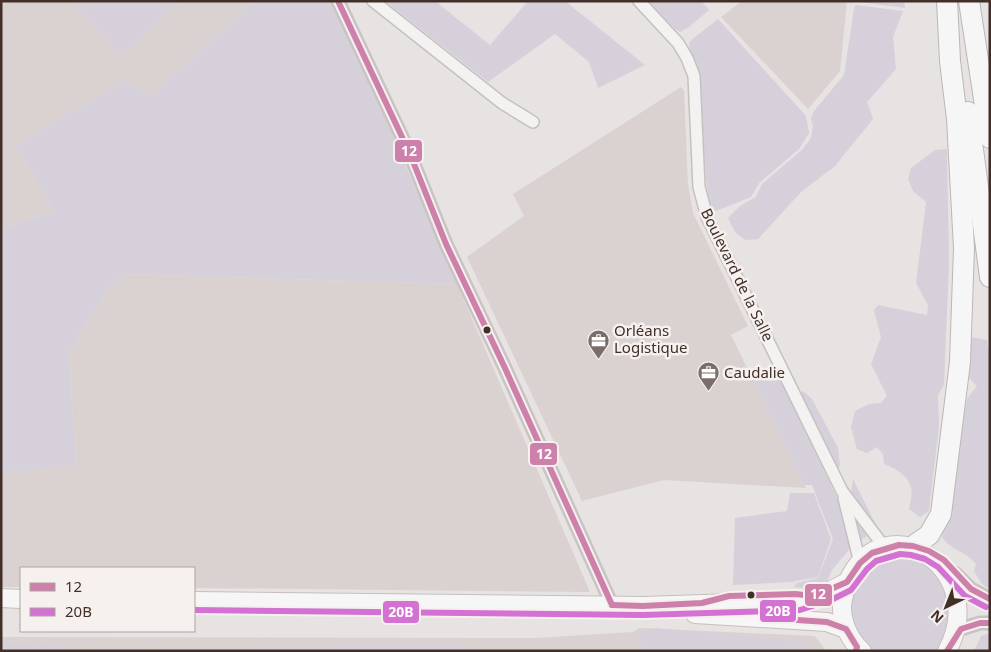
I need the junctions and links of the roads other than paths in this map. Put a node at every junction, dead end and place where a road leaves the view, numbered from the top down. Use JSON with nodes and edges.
{"nodes":[{"id":1,"x":338,"y":1,"type":"edge"},
{"id":2,"x":373,"y":1,"type":"edge"},
{"id":3,"x":639,"y":1,"type":"edge"},
{"id":4,"x":948,"y":1,"type":"edge"},
{"id":5,"x":969,"y":1,"type":"edge"},
{"id":6,"x":973,"y":1,"type":"edge"},
{"id":7,"x":990,"y":76,"type":"edge"},
{"id":8,"x":533,"y":122,"type":"dead end"},
{"id":9,"x":990,"y":138,"type":"edge"},
{"id":10,"x":990,"y":277,"type":"edge"},
{"id":11,"x":842,"y":491,"type":"junction"},
{"id":12,"x":913,"y":546,"type":"junction"},
{"id":13,"x":885,"y":548,"type":"junction"},
{"id":14,"x":860,"y":563,"type":"junction"},
{"id":15,"x":955,"y":573,"type":"junction"},
{"id":16,"x":847,"y":582,"type":"junction"},
{"id":17,"x":1,"y":598,"type":"edge"},
{"id":18,"x":20,"y":599,"type":"edge"},
{"id":19,"x":990,"y":599,"type":"edge"},
{"id":20,"x":195,"y":601,"type":"edge"},
{"id":21,"x":612,"y":606,"type":"junction"},
{"id":22,"x":643,"y":606,"type":"junction"},
{"id":23,"x":990,"y":622,"type":"edge"},
{"id":24,"x":846,"y":629,"type":"junction"},
{"id":25,"x":961,"y":629,"type":"junction"},
{"id":26,"x":859,"y":649,"type":"edge"},
{"id":27,"x":947,"y":651,"type":"edge"}],
"edges":[{"from":1,"to":21,"type":"street"},
{"from":2,"to":8,"type":"street"},
{"from":3,"to":11,"type":"street","name":"Boulevard de la Salle"},
{"from":4,"to":10,"type":"highway"},
{"from":4,"to":12,"type":"highway"},
{"from":5,"to":9,"type":"highway"},
{"from":6,"to":7,"type":"highway"},
{"from":11,"to":13,"type":"street","name":"Boulevard de la Salle"},
{"from":11,"to":14,"type":"street","name":"Boulevard de la Salle"},
{"from":12,"to":13,"type":"main road"},
{"from":12,"to":15,"type":"main road"},
{"from":13,"to":14,"type":"main road"},
{"from":14,"to":16,"type":"main road"},
{"from":15,"to":19,"type":"street"},
{"from":15,"to":25,"type":"main road"},
{"from":16,"to":22,"type":"main road"},
{"from":16,"to":24,"type":"main road"},
{"from":17,"to":18,"type":"main road"},
{"from":20,"to":21,"type":"main road"},
{"from":21,"to":22,"type":"main road"},
{"from":22,"to":24,"type":"main road"},
{"from":23,"to":25,"type":"street"},
{"from":24,"to":26,"type":"main road"},
{"from":25,"to":27,"type":"main road"}]}
